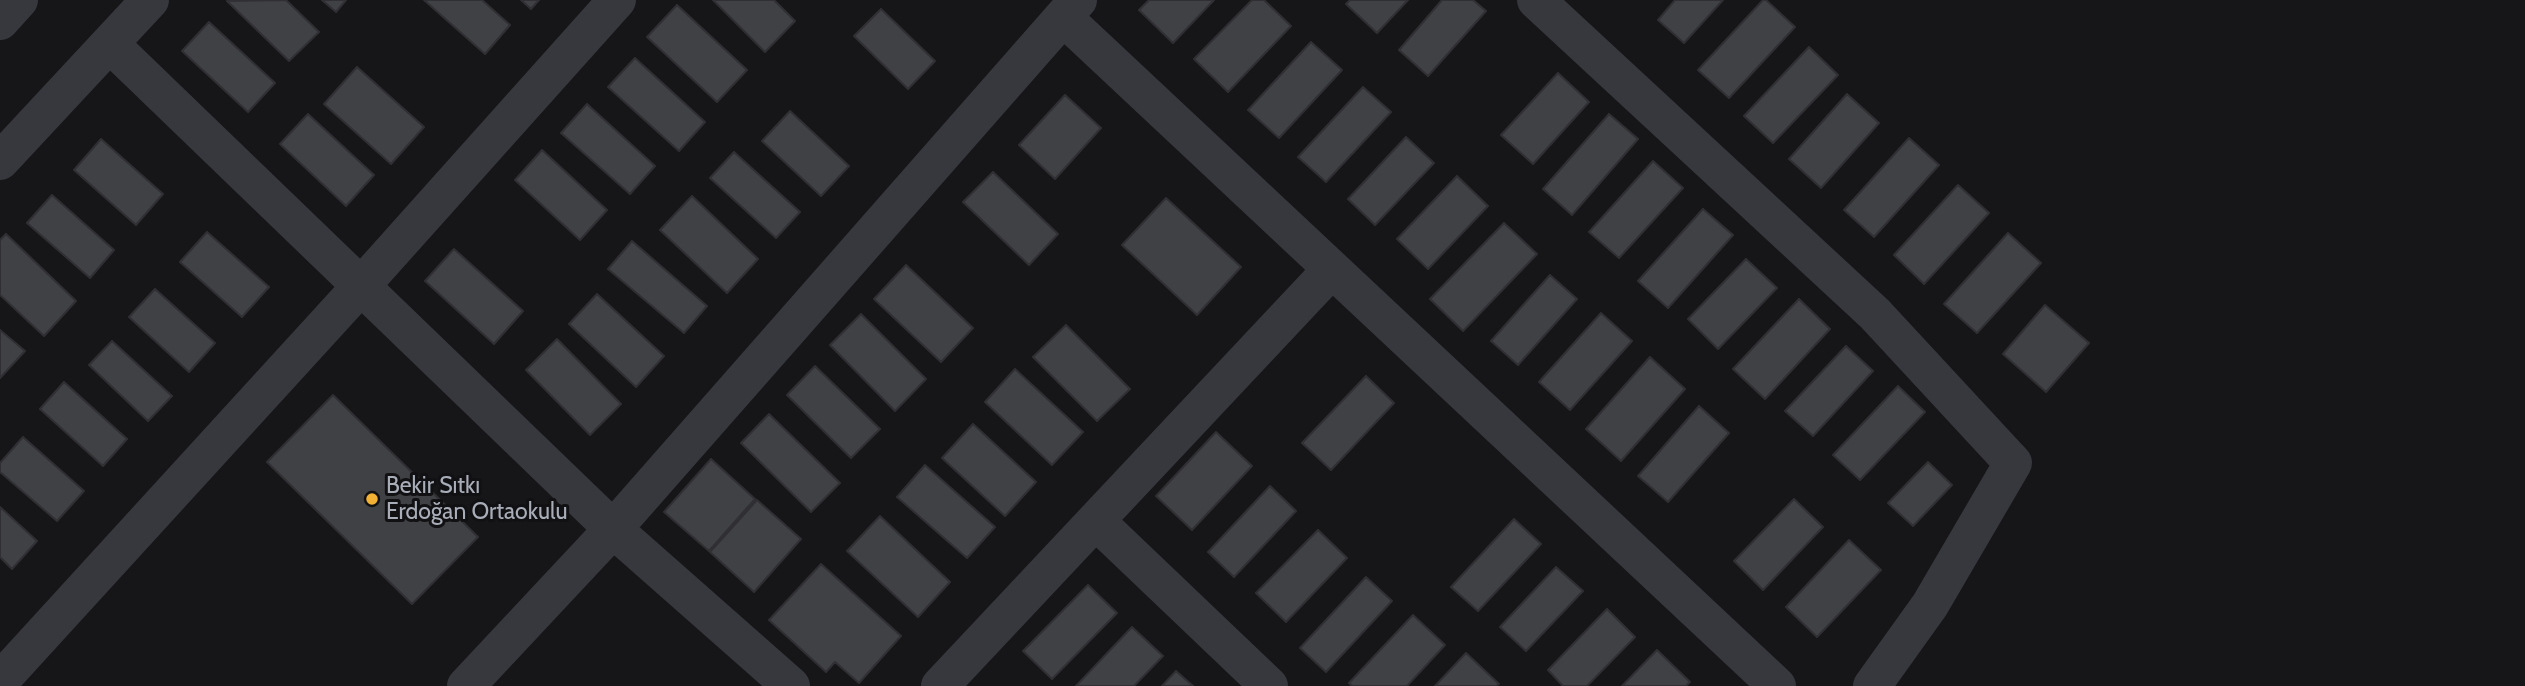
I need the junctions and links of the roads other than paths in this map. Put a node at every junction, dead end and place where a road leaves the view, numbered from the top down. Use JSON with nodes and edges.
{"nodes":[{"id":1,"x":19,"y":0,"type":"edge"},
{"id":2,"x":150,"y":0,"type":"edge"},
{"id":3,"x":617,"y":0,"type":"edge"},
{"id":4,"x":1536,"y":0,"type":"edge"},
{"id":5,"x":1070,"y":8,"type":"edge"},
{"id":6,"x":0,"y":20,"type":"edge"},
{"id":7,"x":110,"y":44,"type":"junction"},
{"id":8,"x":0,"y":161,"type":"edge"},
{"id":9,"x":1332,"y":269,"type":"junction"},
{"id":10,"x":361,"y":286,"type":"junction"},
{"id":11,"x":1096,"y":520,"type":"junction"},
{"id":12,"x":613,"y":529,"type":"junction"},
{"id":13,"x":0,"y":681,"type":"edge"},
{"id":14,"x":466,"y":686,"type":"edge"},
{"id":15,"x":791,"y":686,"type":"edge"},
{"id":16,"x":940,"y":686,"type":"edge"},
{"id":17,"x":1269,"y":686,"type":"edge"},
{"id":18,"x":1777,"y":686,"type":"edge"},
{"id":19,"x":1871,"y":686,"type":"edge"}],
"edges":[{"from":1,"to":6,"type":"street"},
{"from":2,"to":7,"type":"street"},
{"from":3,"to":10,"type":"street"},
{"from":4,"to":19,"type":"street"},
{"from":5,"to":9,"type":"street"},
{"from":5,"to":12,"type":"street"},
{"from":7,"to":8,"type":"street"},
{"from":7,"to":10,"type":"street"},
{"from":9,"to":11,"type":"street"},
{"from":9,"to":18,"type":"street"},
{"from":10,"to":12,"type":"street"},
{"from":10,"to":13,"type":"street"},
{"from":11,"to":16,"type":"street"},
{"from":11,"to":17,"type":"street"},
{"from":12,"to":14,"type":"street"},
{"from":12,"to":15,"type":"street"}]}
